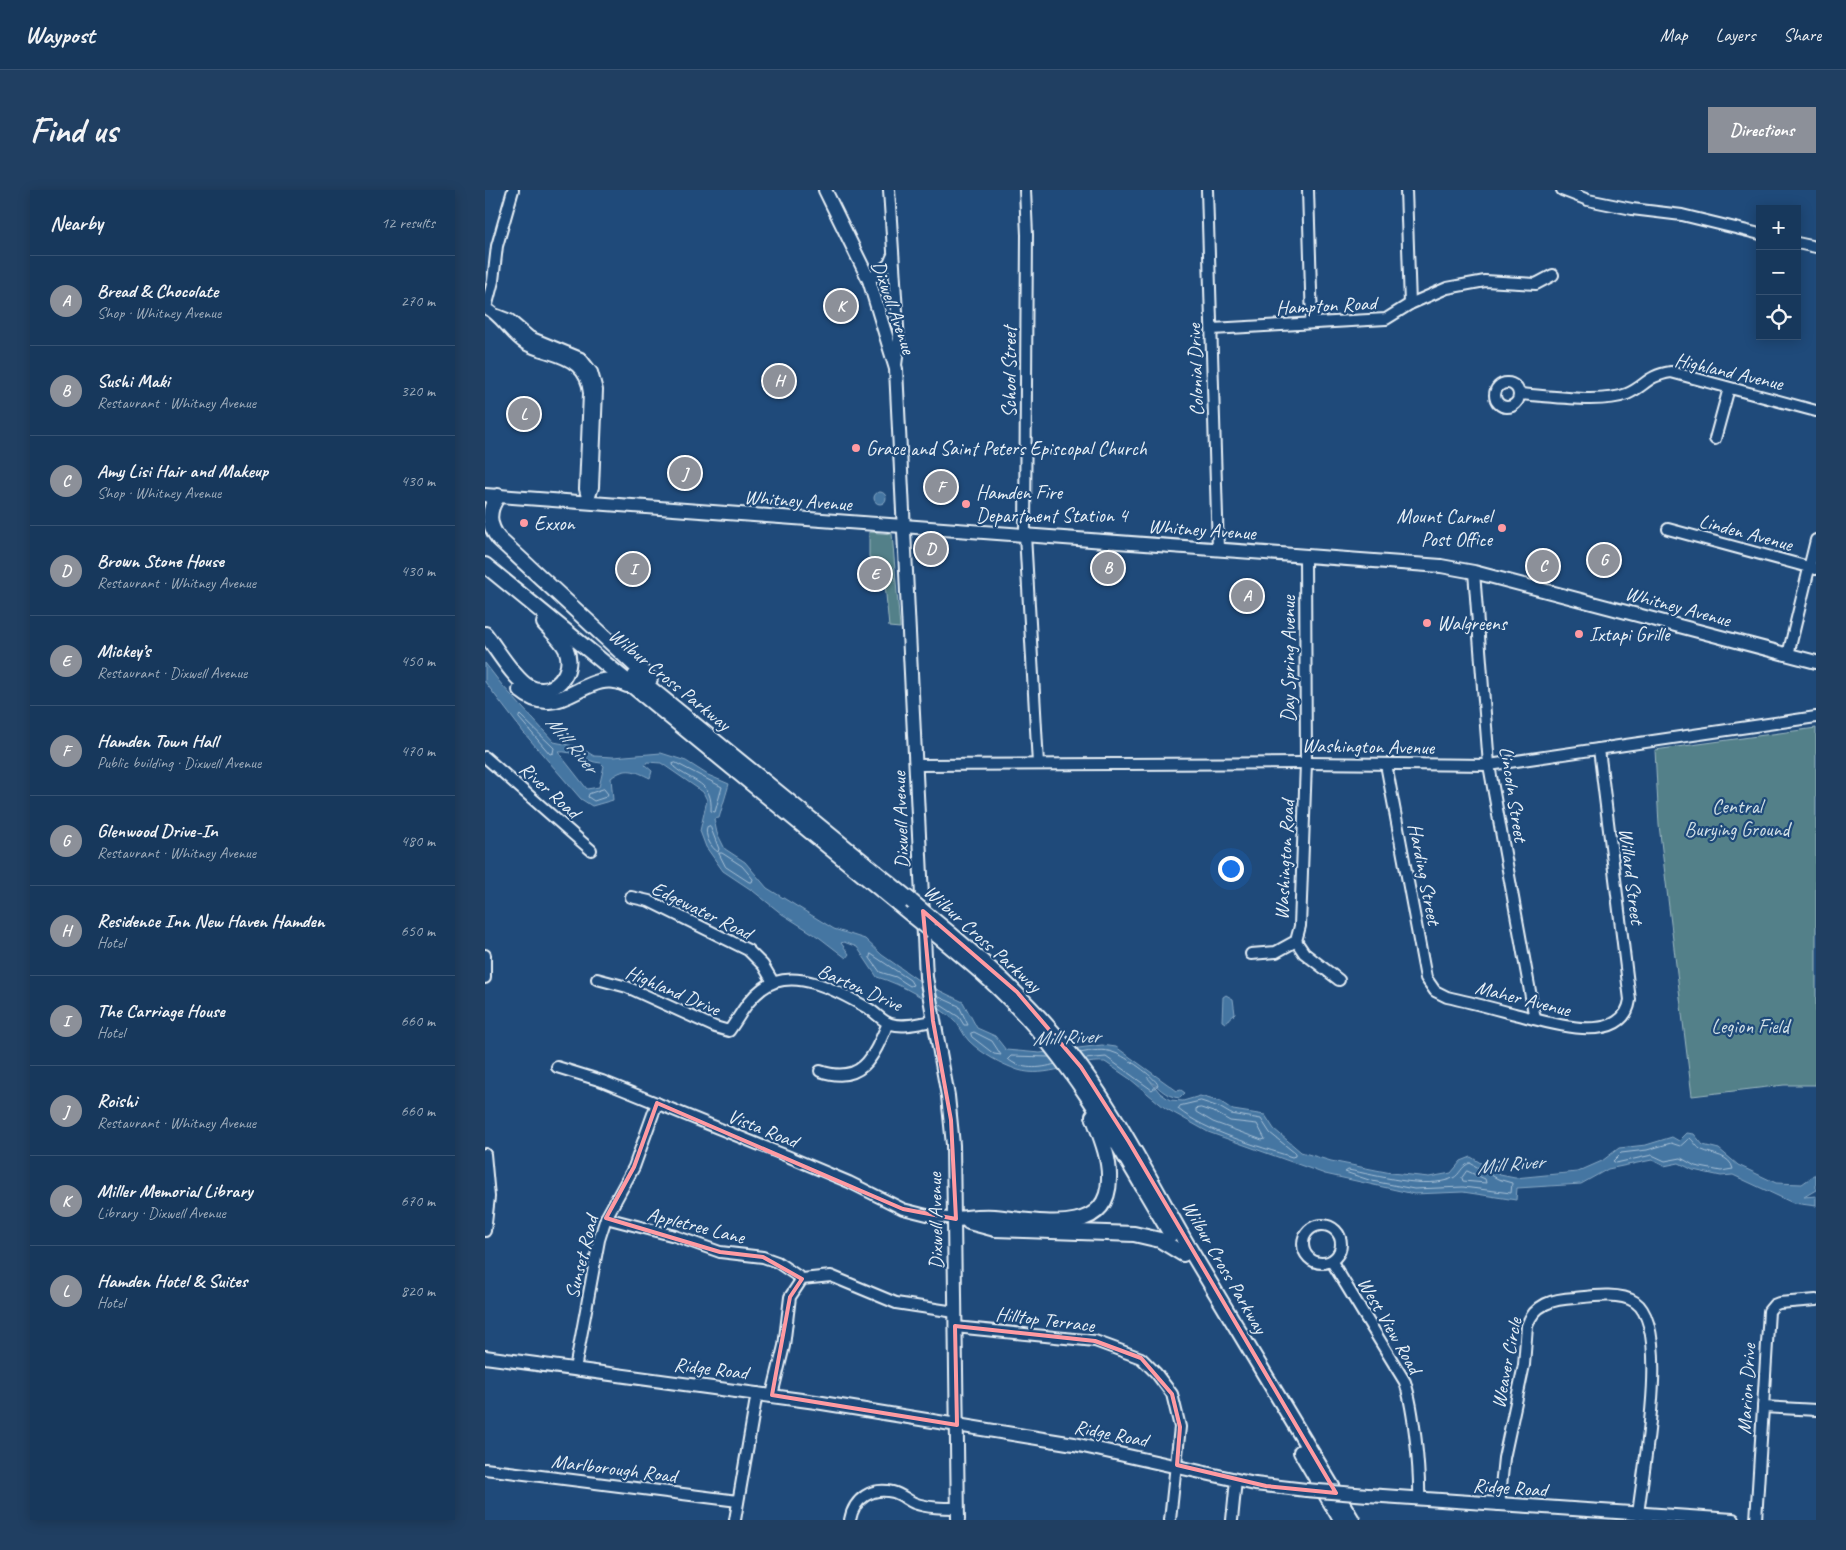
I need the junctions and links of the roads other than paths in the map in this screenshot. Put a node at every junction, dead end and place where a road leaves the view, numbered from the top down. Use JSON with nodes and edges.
{"nodes":[{"id":1,"x":513,"y":190,"type":"edge"},
{"id":2,"x":825,"y":190,"type":"edge"},
{"id":3,"x":889,"y":190,"type":"edge"},
{"id":4,"x":1025,"y":190,"type":"edge"},
{"id":5,"x":1207,"y":190,"type":"edge"},
{"id":6,"x":1309,"y":190,"type":"edge"},
{"id":7,"x":1405,"y":190,"type":"edge"},
{"id":8,"x":1562,"y":190,"type":"edge"},
{"id":9,"x":1756,"y":233,"type":"edge"},
{"id":10,"x":1801,"y":244,"type":"edge"},
{"id":11,"x":1816,"y":247,"type":"edge"},
{"id":12,"x":892,"y":256,"type":"junction"},
{"id":13,"x":1553,"y":275,"type":"dead end"},
{"id":14,"x":869,"y":280,"type":"junction"},
{"id":15,"x":1410,"y":304,"type":"junction"},
{"id":16,"x":485,"y":308,"type":"edge"},
{"id":17,"x":1312,"y":323,"type":"junction"},
{"id":18,"x":1212,"y":329,"type":"junction"},
{"id":19,"x":896,"y":369,"type":"junction"},
{"id":20,"x":1729,"y":388,"type":"junction"},
{"id":21,"x":1519,"y":394,"type":"dead end"},
{"id":22,"x":1816,"y":411,"type":"edge"},
{"id":23,"x":1715,"y":438,"type":"dead end"},
{"id":24,"x":492,"y":496,"type":"edge"},
{"id":25,"x":588,"y":502,"type":"junction"},
{"id":26,"x":904,"y":526,"type":"junction"},
{"id":27,"x":1667,"y":528,"type":"dead end"},
{"id":28,"x":1025,"y":535,"type":"junction"},
{"id":29,"x":1816,"y":540,"type":"edge"},
{"id":30,"x":1218,"y":549,"type":"junction"},
{"id":31,"x":485,"y":555,"type":"edge"},
{"id":32,"x":1305,"y":556,"type":"junction"},
{"id":33,"x":485,"y":565,"type":"edge"},
{"id":34,"x":1813,"y":568,"type":"edge"},
{"id":35,"x":1473,"y":572,"type":"junction"},
{"id":36,"x":517,"y":592,"type":"junction"},
{"id":37,"x":485,"y":634,"type":"edge"},
{"id":38,"x":485,"y":646,"type":"edge"},
{"id":39,"x":1788,"y":655,"type":"junction"},
{"id":40,"x":1816,"y":662,"type":"edge"},
{"id":41,"x":638,"y":691,"type":"junction"},
{"id":42,"x":661,"y":697,"type":"junction"},
{"id":43,"x":1816,"y":717,"type":"edge"},
{"id":44,"x":1599,"y":749,"type":"junction"},
{"id":45,"x":485,"y":757,"type":"edge"},
{"id":46,"x":1306,"y":763,"type":"junction"},
{"id":47,"x":1039,"y":764,"type":"junction"},
{"id":48,"x":1386,"y":764,"type":"junction"},
{"id":49,"x":1489,"y":765,"type":"junction"},
{"id":50,"x":916,"y":766,"type":"junction"},
{"id":51,"x":591,"y":850,"type":"dead end"},
{"id":52,"x":631,"y":897,"type":"dead end"},
{"id":53,"x":931,"y":924,"type":"junction"},
{"id":54,"x":1296,"y":941,"type":"junction"},
{"id":55,"x":1251,"y":954,"type":"dead end"},
{"id":56,"x":485,"y":955,"type":"edge"},
{"id":57,"x":485,"y":978,"type":"edge"},
{"id":58,"x":597,"y":979,"type":"dead end"},
{"id":59,"x":1339,"y":980,"type":"dead end"},
{"id":60,"x":773,"y":982,"type":"junction"},
{"id":61,"x":1433,"y":989,"type":"joint"},
{"id":62,"x":1629,"y":1008,"type":"joint"},
{"id":63,"x":1535,"y":1019,"type":"junction"},
{"id":64,"x":933,"y":1021,"type":"junction"},
{"id":65,"x":888,"y":1023,"type":"junction"},
{"id":66,"x":557,"y":1067,"type":"dead end"},
{"id":67,"x":1075,"y":1068,"type":"junction"},
{"id":68,"x":820,"y":1071,"type":"dead end"},
{"id":69,"x":1084,"y":1089,"type":"junction"},
{"id":70,"x":657,"y":1103,"type":"junction"},
{"id":71,"x":485,"y":1154,"type":"edge"},
{"id":72,"x":606,"y":1218,"type":"junction"},
{"id":73,"x":956,"y":1219,"type":"junction"},
{"id":74,"x":485,"y":1231,"type":"edge"},
{"id":75,"x":1183,"y":1254,"type":"junction"},
{"id":76,"x":1332,"y":1262,"type":"dead end"},
{"id":77,"x":802,"y":1279,"type":"junction"},
{"id":78,"x":1816,"y":1300,"type":"edge"},
{"id":79,"x":955,"y":1312,"type":"junction"},
{"id":80,"x":955,"y":1327,"type":"junction"},
{"id":81,"x":485,"y":1357,"type":"edge"},
{"id":82,"x":575,"y":1369,"type":"junction"},
{"id":83,"x":757,"y":1393,"type":"junction"},
{"id":84,"x":772,"y":1395,"type":"junction"},
{"id":85,"x":1763,"y":1406,"type":"junction"},
{"id":86,"x":1816,"y":1410,"type":"edge"},
{"id":87,"x":957,"y":1425,"type":"junction"},
{"id":88,"x":1177,"y":1465,"type":"junction"},
{"id":89,"x":485,"y":1469,"type":"edge"},
{"id":90,"x":1236,"y":1480,"type":"junction"},
{"id":91,"x":1419,"y":1499,"type":"junction"},
{"id":92,"x":738,"y":1502,"type":"junction"},
{"id":93,"x":1499,"y":1505,"type":"junction"},
{"id":94,"x":957,"y":1514,"type":"edge"},
{"id":95,"x":1638,"y":1515,"type":"junction"},
{"id":96,"x":735,"y":1520,"type":"edge"},
{"id":97,"x":850,"y":1520,"type":"edge"},
{"id":98,"x":1170,"y":1520,"type":"edge"},
{"id":99,"x":1232,"y":1520,"type":"edge"},
{"id":100,"x":1341,"y":1520,"type":"edge"},
{"id":101,"x":1352,"y":1520,"type":"edge"},
{"id":102,"x":1733,"y":1520,"type":"edge"},
{"id":103,"x":1756,"y":1520,"type":"edge"}],
"edges":[{"from":1,"to":16,"type":"street"},
{"from":2,"to":14,"type":"main road","name":"Dixwell Avenue"},
{"from":3,"to":12,"type":"street"},
{"from":4,"to":28,"type":"street","name":"School Street"},
{"from":5,"to":18,"type":"street","name":"Colonial Drive"},
{"from":6,"to":17,"type":"street"},
{"from":7,"to":15,"type":"street"},
{"from":8,"to":9,"type":"street"},
{"from":10,"to":11,"type":"street"},
{"from":12,"to":14,"type":"street"},
{"from":12,"to":19,"type":"street"},
{"from":13,"to":15,"type":"street","name":"Hampton Road"},
{"from":14,"to":19,"type":"main road","name":"Dixwell Avenue"},
{"from":15,"to":17,"type":"street","name":"Hampton Road"},
{"from":16,"to":25,"type":"street"},
{"from":17,"to":18,"type":"street","name":"Hampton Road"},
{"from":18,"to":30,"type":"street","name":"Colonial Drive"},
{"from":19,"to":26,"type":"main road","name":"Dixwell Avenue"},
{"from":20,"to":21,"type":"street","name":"Highland Avenue"},
{"from":20,"to":22,"type":"street","name":"Highland Avenue"},
{"from":20,"to":23,"type":"street"},
{"from":24,"to":25,"type":"main road","name":"Whitney Avenue"},
{"from":24,"to":42,"type":"highway"},
{"from":25,"to":26,"type":"main road","name":"Whitney Avenue"},
{"from":26,"to":28,"type":"main road","name":"Whitney Avenue"},
{"from":26,"to":50,"type":"main road","name":"Dixwell Avenue"},
{"from":27,"to":34,"type":"street","name":"Linden Avenue"},
{"from":28,"to":30,"type":"main road","name":"Whitney Avenue"},
{"from":28,"to":47,"type":"street","name":"School Street"},
{"from":29,"to":34,"type":"street"},
{"from":30,"to":32,"type":"main road","name":"Whitney Avenue"},
{"from":31,"to":42,"type":"highway","name":"Wilbur Cross Parkway"},
{"from":32,"to":35,"type":"main road","name":"Whitney Avenue"},
{"from":32,"to":46,"type":"street","name":"Day Spring Avenue"},
{"from":33,"to":36,"type":"highway","name":"Wilbur Cross Parkway"},
{"from":34,"to":39,"type":"street"},
{"from":35,"to":39,"type":"main road","name":"Whitney Avenue"},
{"from":35,"to":49,"type":"street","name":"Lincoln Street"},
{"from":36,"to":37,"type":"highway"},
{"from":36,"to":41,"type":"highway","name":"Wilbur Cross Parkway"},
{"from":38,"to":41,"type":"highway"},
{"from":39,"to":40,"type":"main road","name":"Whitney Avenue"},
{"from":41,"to":53,"type":"highway","name":"Wilbur Cross Parkway","bridge":true},
{"from":42,"to":53,"type":"highway","name":"Wilbur Cross Parkway","bridge":true},
{"from":43,"to":44,"type":"street","name":"Washington Avenue"},
{"from":44,"to":49,"type":"street","name":"Washington Avenue"},
{"from":44,"to":62,"type":"street","name":"Willard Street"},
{"from":45,"to":51,"type":"street","name":"River Road"},
{"from":46,"to":47,"type":"street","name":"Washington Avenue"},
{"from":46,"to":48,"type":"street","name":"Washington Avenue"},
{"from":46,"to":54,"type":"street","name":"Washington Road"},
{"from":47,"to":50,"type":"street","name":"Washington Avenue"},
{"from":48,"to":49,"type":"street","name":"Washington Avenue"},
{"from":48,"to":61,"type":"street","name":"Harding Street"},
{"from":49,"to":63,"type":"street","name":"Lincoln Street"},
{"from":50,"to":64,"type":"main road","name":"Dixwell Avenue"},
{"from":52,"to":60,"type":"street","name":"Edgewater Road"},
{"from":53,"to":67,"type":"highway","name":"Wilbur Cross Parkway"},
{"from":54,"to":55,"type":"street","name":"Washington Road"},
{"from":54,"to":59,"type":"street"},
{"from":56,"to":57,"type":"street"},
{"from":58,"to":60,"type":"street","name":"Highland Drive"},
{"from":60,"to":65,"type":"street","name":"Barton Drive"},
{"from":61,"to":63,"type":"street","name":"Maher Avenue"},
{"from":62,"to":63,"type":"street","name":"Maher Avenue"},
{"from":64,"to":65,"type":"street","name":"Barton Drive"},
{"from":64,"to":73,"type":"main road","name":"Dixwell Avenue"},
{"from":65,"to":68,"type":"street"},
{"from":66,"to":70,"type":"street","name":"Vista Road"},
{"from":67,"to":69,"type":"highway","name":"Wilbur Cross Parkway"},
{"from":67,"to":101,"type":"highway","name":"Wilbur Cross Parkway"},
{"from":69,"to":73,"type":"highway"},
{"from":69,"to":75,"type":"highway","name":"Wilbur Cross Parkway"},
{"from":70,"to":72,"type":"street","name":"Sunset Road"},
{"from":70,"to":73,"type":"street","name":"Vista Road"},
{"from":71,"to":74,"type":"street"},
{"from":72,"to":77,"type":"street","name":"Appletree Lane"},
{"from":72,"to":82,"type":"street","name":"Sunset Road"},
{"from":73,"to":75,"type":"highway"},
{"from":73,"to":79,"type":"main road","name":"Dixwell Avenue"},
{"from":75,"to":100,"type":"highway","name":"Wilbur Cross Parkway"},
{"from":76,"to":91,"type":"street","name":"West View Road"},
{"from":77,"to":79,"type":"street"},
{"from":77,"to":84,"type":"street"},
{"from":78,"to":85,"type":"street","name":"Marion Drive"},
{"from":79,"to":80,"type":"main road","name":"Dixwell Avenue"},
{"from":80,"to":87,"type":"main road","name":"Dixwell Avenue"},
{"from":80,"to":88,"type":"street","name":"Hilltop Terrace"},
{"from":81,"to":82,"type":"main road","name":"Ridge Road"},
{"from":82,"to":83,"type":"main road","name":"Ridge Road"},
{"from":83,"to":84,"type":"main road","name":"Ridge Road"},
{"from":83,"to":92,"type":"street"},
{"from":84,"to":87,"type":"main road","name":"Ridge Road"},
{"from":85,"to":86,"type":"street"},
{"from":85,"to":103,"type":"street","name":"Marion Drive"},
{"from":87,"to":88,"type":"main road","name":"Ridge Road"},
{"from":87,"to":94,"type":"main road","name":"Dixwell Avenue"},
{"from":88,"to":90,"type":"main road","name":"Ridge Road"},
{"from":88,"to":98,"type":"street"},
{"from":89,"to":92,"type":"street","name":"Marlborough Road"},
{"from":90,"to":91,"type":"main road","name":"Ridge Road","bridge":true},
{"from":90,"to":99,"type":"street"},
{"from":91,"to":93,"type":"main road","name":"Ridge Road"},
{"from":92,"to":96,"type":"street"},
{"from":93,"to":95,"type":"main road","name":"Ridge Road"},
{"from":93,"to":95,"type":"street","name":"Weaver Circle"},
{"from":94,"to":97,"type":"street"},
{"from":95,"to":102,"type":"main road","name":"Ridge Road"}]}
